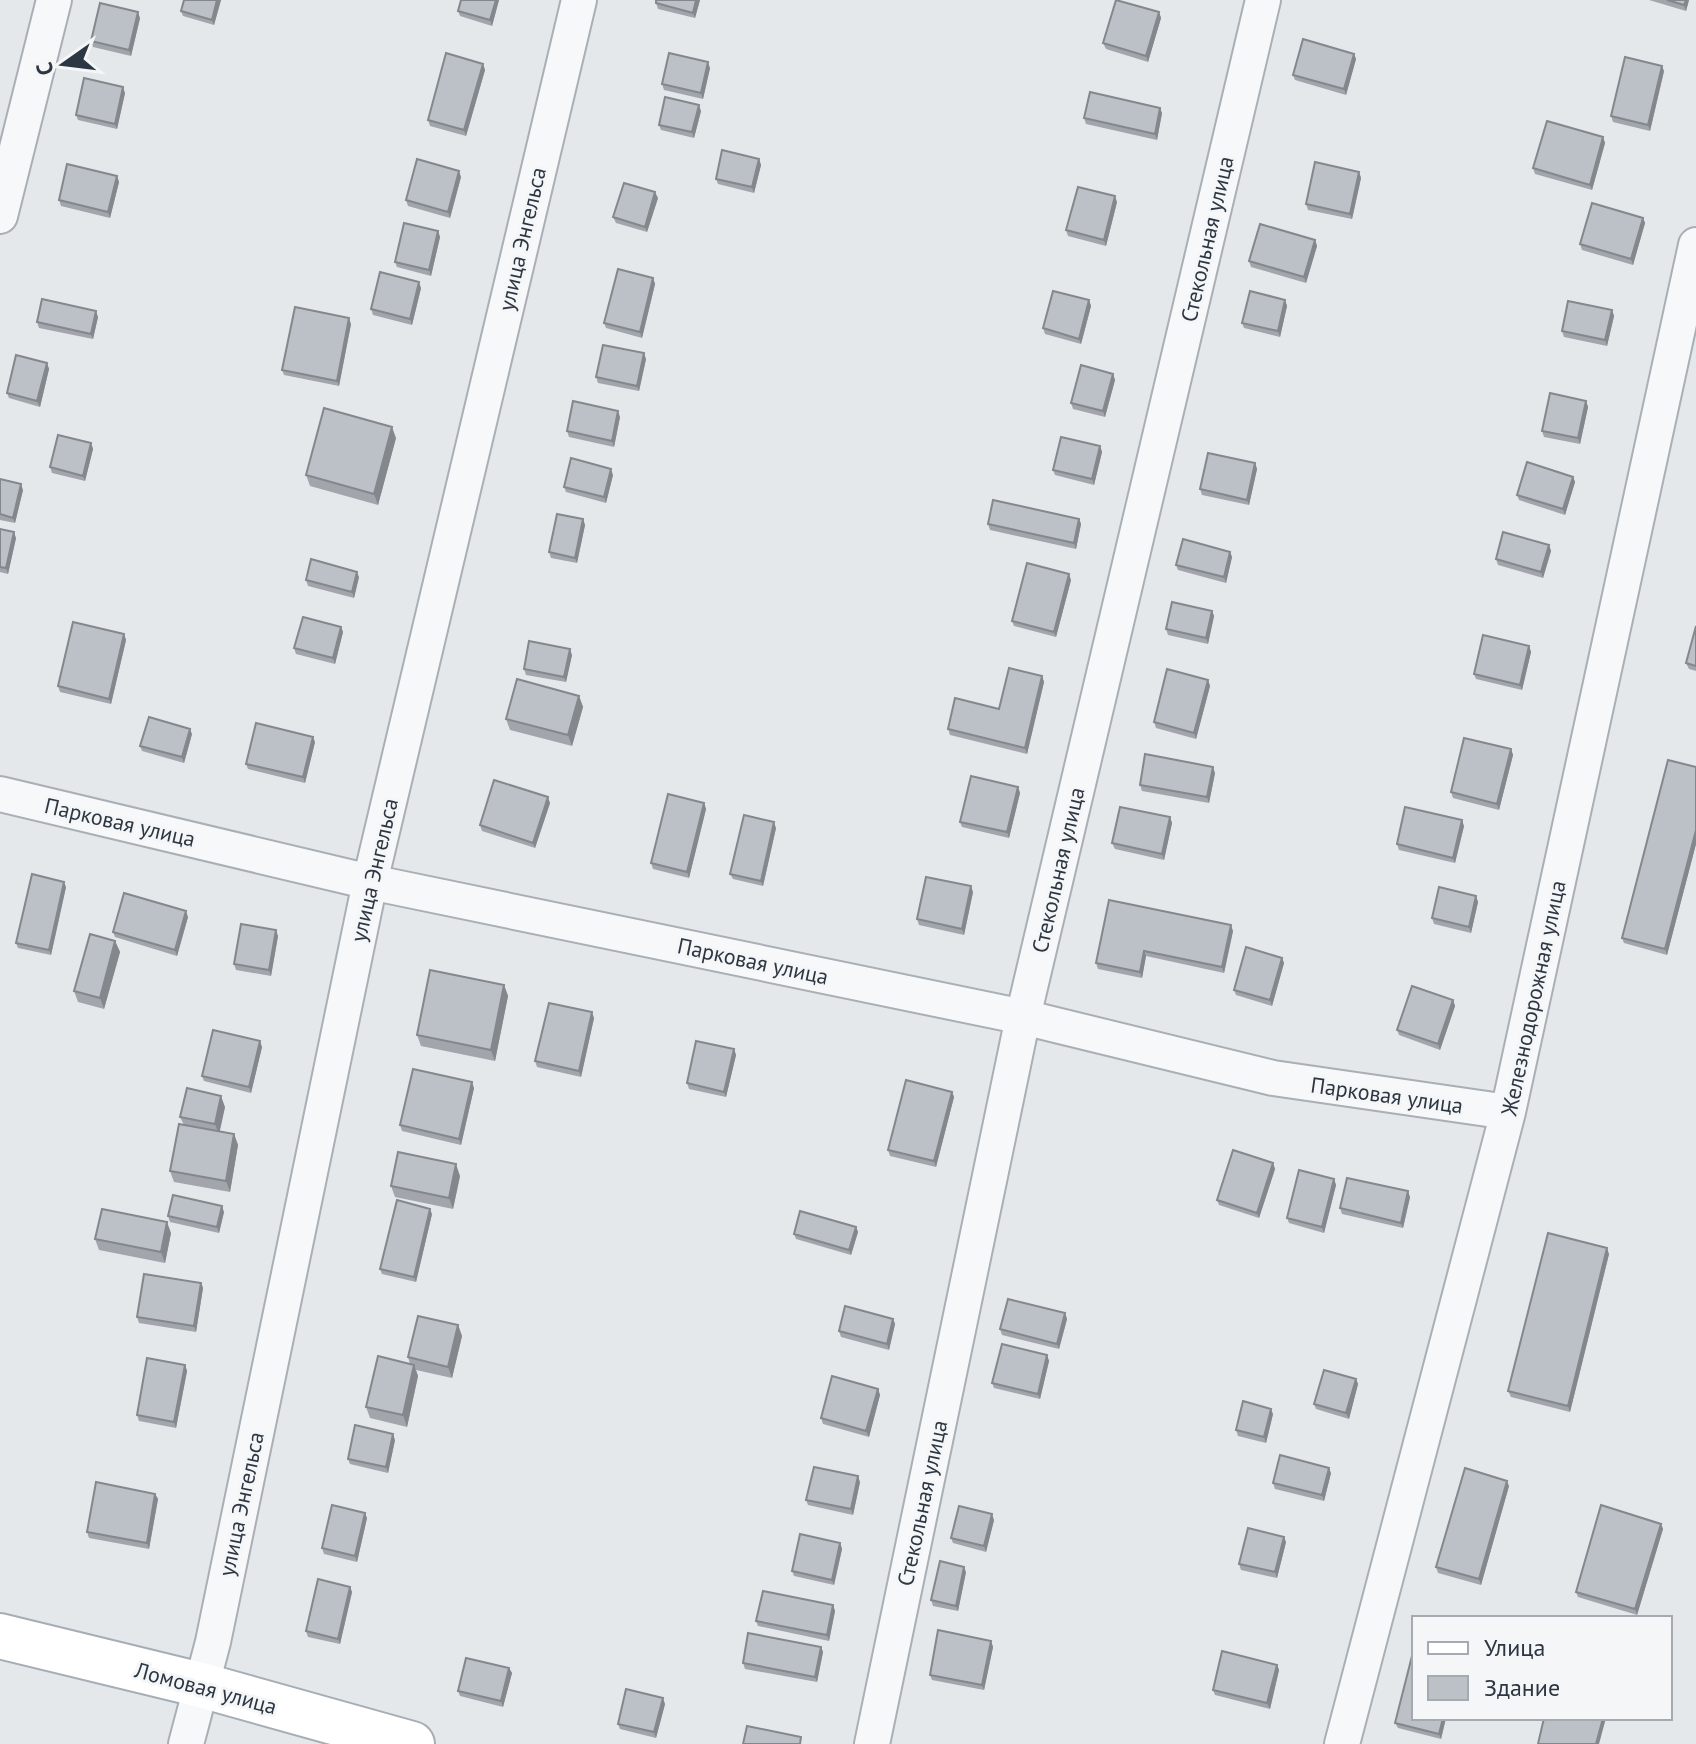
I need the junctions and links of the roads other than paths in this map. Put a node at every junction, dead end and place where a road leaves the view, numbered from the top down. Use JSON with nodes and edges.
{"nodes":[{"id":1,"x":54,"y":0,"type":"edge"},
{"id":2,"x":579,"y":0,"type":"edge"},
{"id":3,"x":1263,"y":0,"type":"edge"},
{"id":4,"x":0,"y":216,"type":"edge"},
{"id":5,"x":1696,"y":245,"type":"edge"},
{"id":6,"x":0,"y":794,"type":"edge"},
{"id":7,"x":370,"y":882,"type":"junction"},
{"id":8,"x":1023,"y":1017,"type":"junction"},
{"id":9,"x":1508,"y":1112,"type":"junction"},
{"id":10,"x":0,"y":1636,"type":"edge"},
{"id":11,"x":201,"y":1685,"type":"junction"},
{"id":12,"x":186,"y":1744,"type":"edge"},
{"id":13,"x":412,"y":1744,"type":"edge"},
{"id":14,"x":872,"y":1744,"type":"edge"},
{"id":15,"x":1342,"y":1744,"type":"edge"}],
"edges":[{"from":1,"to":4,"type":"street"},
{"from":2,"to":7,"type":"street","name":"улица Энгельса"},
{"from":3,"to":8,"type":"street","name":"Стекольная улица"},
{"from":5,"to":9,"type":"street","name":"Железнодорожная улица"},
{"from":6,"to":7,"type":"street","name":"Парковая улица"},
{"from":7,"to":8,"type":"street","name":"Парковая улица"},
{"from":7,"to":11,"type":"street","name":"улица Энгельса"},
{"from":8,"to":9,"type":"street","name":"Парковая улица"},
{"from":8,"to":14,"type":"street","name":"Стекольная улица"},
{"from":9,"to":15,"type":"street","name":"Железнодорожная улица"},
{"from":10,"to":11,"type":"main road","name":"Ломовая улица"},
{"from":11,"to":12,"type":"street","name":"улица Энгельса"},
{"from":11,"to":13,"type":"main road","name":"Ломовая улица"}]}
